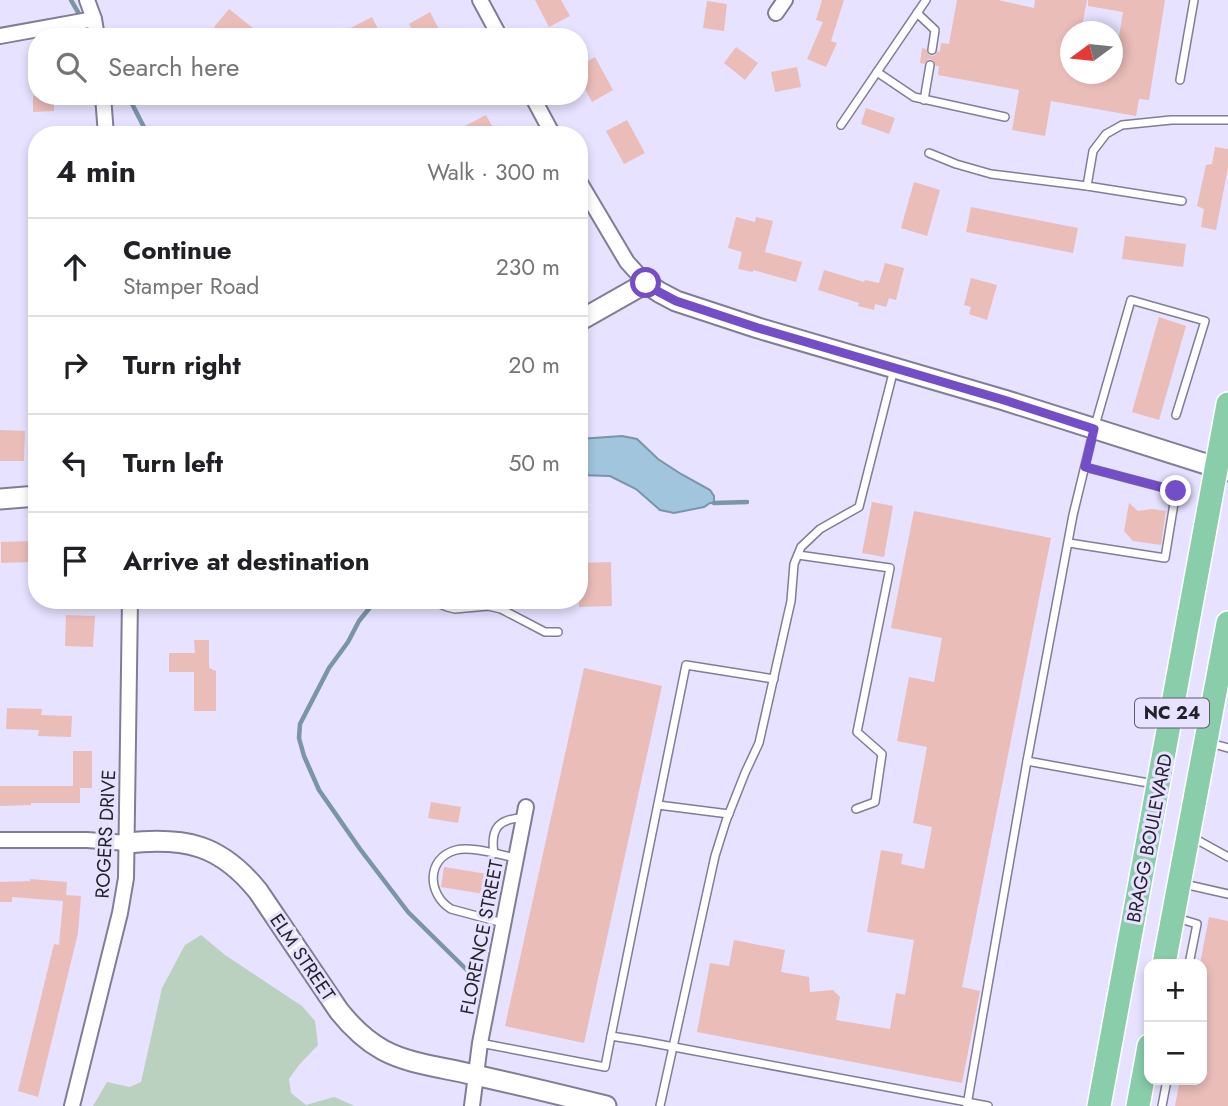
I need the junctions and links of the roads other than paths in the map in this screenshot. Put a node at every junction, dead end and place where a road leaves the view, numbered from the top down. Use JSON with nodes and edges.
{"nodes":[{"id":1,"x":87,"y":0,"type":"edge"},
{"id":2,"x":480,"y":0,"type":"edge"},
{"id":3,"x":785,"y":0,"type":"edge"},
{"id":4,"x":926,"y":0,"type":"edge"},
{"id":5,"x":1194,"y":0,"type":"edge"},
{"id":6,"x":776,"y":13,"type":"dead end"},
{"id":7,"x":917,"y":13,"type":"junction"},
{"id":8,"x":93,"y":19,"type":"junction"},
{"id":9,"x":44,"y":28,"type":"edge"},
{"id":10,"x":95,"y":28,"type":"edge"},
{"id":11,"x":495,"y":28,"type":"edge"},
{"id":12,"x":28,"y":31,"type":"edge"},
{"id":13,"x":0,"y":36,"type":"edge"},
{"id":14,"x":932,"y":50,"type":"dead end"},
{"id":15,"x":930,"y":65,"type":"dead end"},
{"id":16,"x":877,"y":72,"type":"junction"},
{"id":17,"x":1180,"y":80,"type":"dead end"},
{"id":18,"x":925,"y":100,"type":"junction"},
{"id":19,"x":104,"y":105,"type":"edge"},
{"id":20,"x":537,"y":105,"type":"edge"},
{"id":21,"x":1004,"y":117,"type":"dead end"},
{"id":22,"x":1228,"y":120,"type":"edge"},
{"id":23,"x":841,"y":125,"type":"dead end"},
{"id":24,"x":105,"y":126,"type":"edge"},
{"id":25,"x":548,"y":126,"type":"edge"},
{"id":26,"x":929,"y":153,"type":"dead end"},
{"id":27,"x":1087,"y":186,"type":"junction"},
{"id":28,"x":588,"y":196,"type":"edge"},
{"id":29,"x":1182,"y":201,"type":"dead end"},
{"id":30,"x":646,"y":283,"type":"junction"},
{"id":31,"x":588,"y":316,"type":"edge"},
{"id":32,"x":894,"y":368,"type":"junction"},
{"id":33,"x":1228,"y":404,"type":"edge"},
{"id":34,"x":1176,"y":415,"type":"dead end"},
{"id":35,"x":1094,"y":429,"type":"junction"},
{"id":36,"x":1085,"y":467,"type":"junction"},
{"id":37,"x":1222,"y":470,"type":"edge"},
{"id":38,"x":28,"y":497,"type":"edge"},
{"id":39,"x":0,"y":499,"type":"edge"},
{"id":40,"x":1069,"y":543,"type":"junction"},
{"id":41,"x":798,"y":555,"type":"junction"},
{"id":42,"x":130,"y":609,"type":"edge"},
{"id":43,"x":501,"y":609,"type":"edge"},
{"id":44,"x":1228,"y":624,"type":"edge"},
{"id":45,"x":558,"y":632,"type":"dead end"},
{"id":46,"x":774,"y":679,"type":"junction"},
{"id":47,"x":1217,"y":745,"type":"edge"},
{"id":48,"x":1027,"y":761,"type":"junction"},
{"id":49,"x":1158,"y":785,"type":"junction"},
{"id":50,"x":658,"y":805,"type":"junction"},
{"id":51,"x":856,"y":809,"type":"dead end"},
{"id":52,"x":525,"y":812,"type":"joint"},
{"id":53,"x":729,"y":814,"type":"junction"},
{"id":54,"x":1188,"y":835,"type":"junction"},
{"id":55,"x":0,"y":840,"type":"edge"},
{"id":56,"x":127,"y":843,"type":"junction"},
{"id":57,"x":494,"y":854,"type":"junction"},
{"id":58,"x":1228,"y":856,"type":"edge"},
{"id":59,"x":516,"y":858,"type":"junction"},
{"id":60,"x":1180,"y":883,"type":"junction"},
{"id":61,"x":1228,"y":894,"type":"edge"},
{"id":62,"x":1173,"y":917,"type":"junction"},
{"id":63,"x":504,"y":923,"type":"junction"},
{"id":64,"x":1165,"y":959,"type":"edge"},
{"id":65,"x":1190,"y":959,"type":"edge"},
{"id":66,"x":611,"y":1036,"type":"junction"},
{"id":67,"x":480,"y":1043,"type":"junction"},
{"id":68,"x":673,"y":1047,"type":"junction"},
{"id":69,"x":1144,"y":1073,"type":"edge"},
{"id":70,"x":475,"y":1074,"type":"junction"},
{"id":71,"x":1166,"y":1085,"type":"edge"},
{"id":72,"x":967,"y":1105,"type":"edge"},
{"id":73,"x":72,"y":1106,"type":"edge"},
{"id":74,"x":471,"y":1106,"type":"edge"},
{"id":75,"x":606,"y":1106,"type":"edge"},
{"id":76,"x":660,"y":1106,"type":"edge"},
{"id":77,"x":988,"y":1106,"type":"edge"},
{"id":78,"x":1098,"y":1106,"type":"edge"},
{"id":79,"x":1138,"y":1106,"type":"edge"},
{"id":80,"x":1162,"y":1106,"type":"edge"}],
"edges":[{"from":1,"to":8,"type":"street"},
{"from":2,"to":11,"type":"street"},
{"from":3,"to":6,"type":"street"},
{"from":4,"to":7,"type":"lane"},
{"from":5,"to":17,"type":"lane"},
{"from":7,"to":14,"type":"lane"},
{"from":7,"to":16,"type":"lane"},
{"from":8,"to":9,"type":"street"},
{"from":8,"to":10,"type":"street"},
{"from":12,"to":13,"type":"street"},
{"from":15,"to":18,"type":"lane"},
{"from":16,"to":18,"type":"lane"},
{"from":16,"to":23,"type":"lane"},
{"from":18,"to":21,"type":"lane"},
{"from":19,"to":24,"type":"street"},
{"from":20,"to":25,"type":"street"},
{"from":22,"to":27,"type":"lane"},
{"from":26,"to":27,"type":"lane"},
{"from":27,"to":29,"type":"lane"},
{"from":28,"to":30,"type":"street"},
{"from":30,"to":31,"type":"street"},
{"from":30,"to":32,"type":"street"},
{"from":32,"to":35,"type":"street"},
{"from":32,"to":41,"type":"lane"},
{"from":33,"to":37,"type":"main road","name":"BRAGG BOULEVARD","number":"NC 24"},
{"from":34,"to":35,"type":"lane"},
{"from":35,"to":36,"type":"lane"},
{"from":35,"to":37,"type":"street"},
{"from":36,"to":40,"type":"lane"},
{"from":36,"to":40,"type":"lane"},
{"from":37,"to":49,"type":"main road","name":"BRAGG BOULEVARD","number":"NC 24"},
{"from":38,"to":39,"type":"street"},
{"from":40,"to":48,"type":"lane"},
{"from":41,"to":46,"type":"lane"},
{"from":41,"to":51,"type":"lane"},
{"from":42,"to":56,"type":"street","name":"ROGERS DRIVE"},
{"from":43,"to":45,"type":"lane"},
{"from":44,"to":47,"type":"main road","name":"BRAGG BOULEVARD","number":"NC 24"},
{"from":46,"to":50,"type":"lane"},
{"from":46,"to":53,"type":"lane"},
{"from":47,"to":54,"type":"main road","name":"BRAGG BOULEVARD","number":"NC 24"},
{"from":48,"to":49,"type":"lane"},
{"from":48,"to":72,"type":"lane"},
{"from":49,"to":78,"type":"main road","name":"BRAGG BOULEVARD","number":"NC 24"},
{"from":50,"to":53,"type":"lane"},
{"from":50,"to":66,"type":"lane"},
{"from":52,"to":57,"type":"lane"},
{"from":52,"to":59,"type":"street","name":"FLORENCE STREET"},
{"from":53,"to":68,"type":"lane"},
{"from":54,"to":58,"type":"lane"},
{"from":54,"to":60,"type":"main road","name":"BRAGG BOULEVARD","number":"NC 24"},
{"from":55,"to":56,"type":"street","name":"ELM STREET"},
{"from":56,"to":70,"type":"street","name":"ELM STREET"},
{"from":56,"to":73,"type":"street","name":"ROGERS DRIVE"},
{"from":57,"to":59,"type":"lane"},
{"from":57,"to":63,"type":"lane"},
{"from":59,"to":63,"type":"street","name":"FLORENCE STREET"},
{"from":60,"to":61,"type":"lane"},
{"from":60,"to":62,"type":"main road","name":"BRAGG BOULEVARD","number":"NC 24"},
{"from":62,"to":64,"type":"main road","name":"BRAGG BOULEVARD","number":"NC 24"},
{"from":62,"to":65,"type":"lane"},
{"from":63,"to":67,"type":"street","name":"FLORENCE STREET"},
{"from":66,"to":67,"type":"lane"},
{"from":66,"to":68,"type":"lane"},
{"from":67,"to":70,"type":"street","name":"FLORENCE STREET"},
{"from":68,"to":72,"type":"lane"},
{"from":68,"to":76,"type":"lane"},
{"from":69,"to":79,"type":"main road"},
{"from":70,"to":74,"type":"street","name":"FLORENCE STREET"},
{"from":70,"to":75,"type":"street","name":"ELM STREET"},
{"from":71,"to":80,"type":"lane"},
{"from":72,"to":77,"type":"lane"}]}
